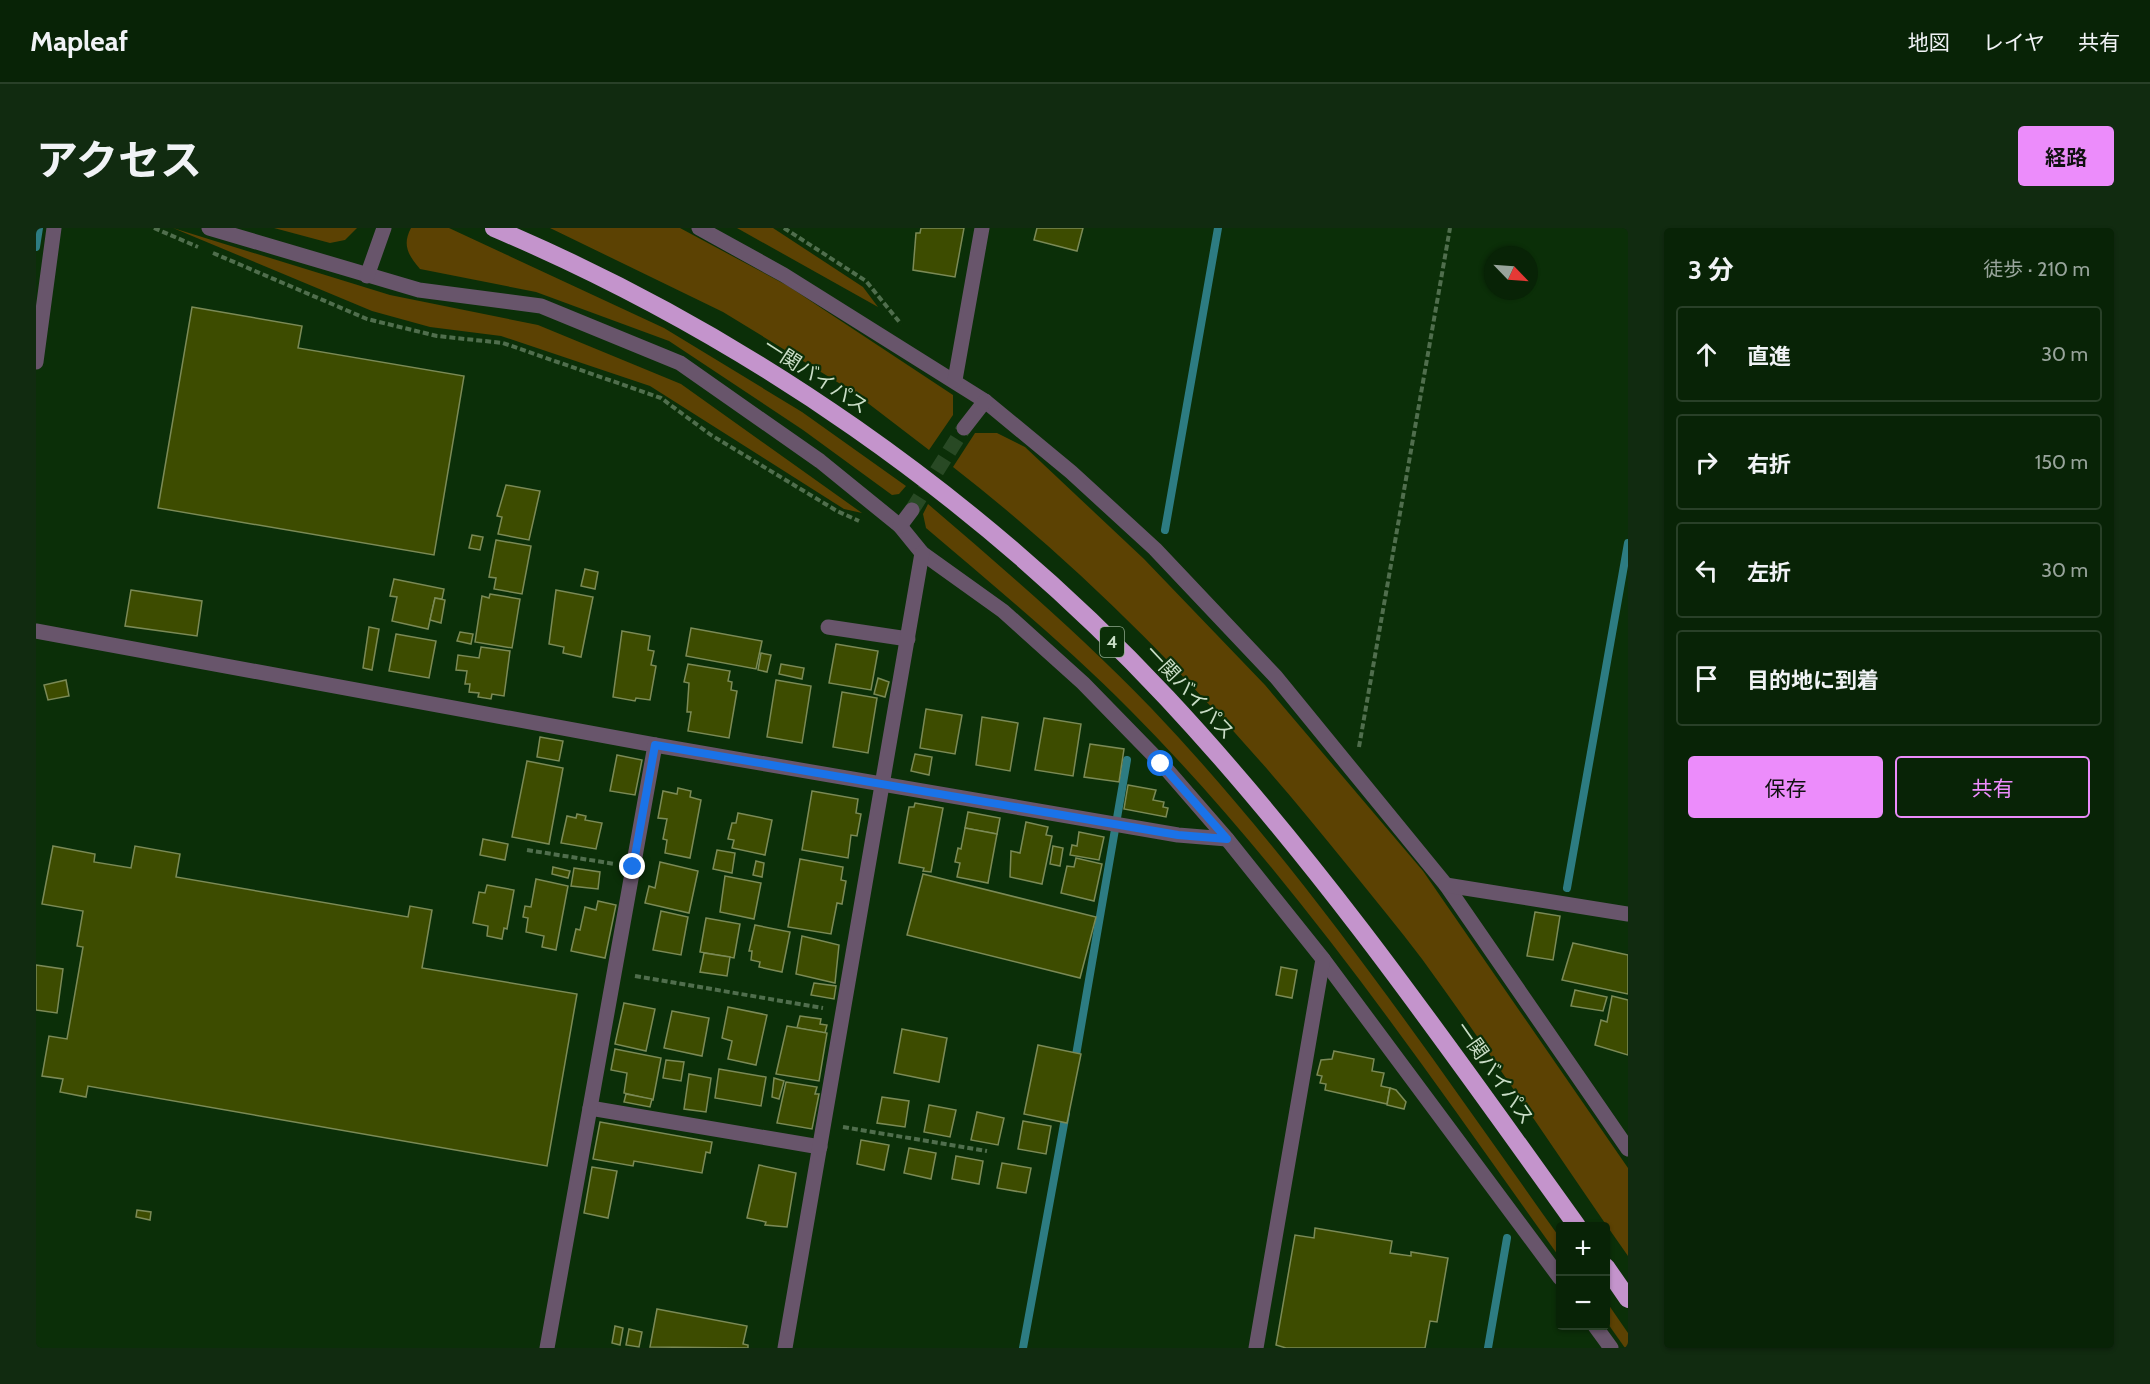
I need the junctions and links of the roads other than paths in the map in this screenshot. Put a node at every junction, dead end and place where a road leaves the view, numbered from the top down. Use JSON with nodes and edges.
{"nodes":[{"id":1,"x":54,"y":228,"type":"edge"},
{"id":2,"x":209,"y":228,"type":"edge"},
{"id":3,"x":384,"y":228,"type":"edge"},
{"id":4,"x":494,"y":228,"type":"edge"},
{"id":5,"x":699,"y":228,"type":"edge"},
{"id":6,"x":982,"y":228,"type":"edge"},
{"id":7,"x":367,"y":276,"type":"junction"},
{"id":8,"x":36,"y":362,"type":"edge"},
{"id":9,"x":954,"y":380,"type":"junction"},
{"id":10,"x":985,"y":401,"type":"junction"},
{"id":11,"x":964,"y":428,"type":"tunnel mouth"},
{"id":12,"x":912,"y":510,"type":"tunnel mouth"},
{"id":13,"x":896,"y":523,"type":"junction"},
{"id":14,"x":922,"y":553,"type":"junction"},
{"id":15,"x":828,"y":627,"type":"dead end"},
{"id":16,"x":36,"y":632,"type":"edge"},
{"id":17,"x":908,"y":639,"type":"junction"},
{"id":18,"x":655,"y":745,"type":"junction"},
{"id":19,"x":884,"y":784,"type":"junction"},
{"id":20,"x":1227,"y":839,"type":"junction"},
{"id":21,"x":1446,"y":885,"type":"junction"},
{"id":22,"x":1628,"y":914,"type":"edge"},
{"id":23,"x":1323,"y":960,"type":"junction"},
{"id":24,"x":590,"y":1108,"type":"junction"},
{"id":25,"x":820,"y":1147,"type":"junction"},
{"id":26,"x":1628,"y":1149,"type":"edge"},
{"id":27,"x":1573,"y":1222,"type":"edge"},
{"id":28,"x":1610,"y":1274,"type":"edge"},
{"id":29,"x":1559,"y":1276,"type":"edge"},
{"id":30,"x":1628,"y":1299,"type":"edge"},
{"id":31,"x":1598,"y":1330,"type":"edge"},
{"id":32,"x":547,"y":1348,"type":"edge"},
{"id":33,"x":785,"y":1348,"type":"edge"},
{"id":34,"x":1256,"y":1348,"type":"edge"},
{"id":35,"x":1611,"y":1348,"type":"edge"}],
"edges":[{"from":1,"to":8,"type":"street"},
{"from":2,"to":7,"type":"street"},
{"from":3,"to":7,"type":"street"},
{"from":4,"to":27,"type":"highway","name":"一関バイパス","number":"4"},
{"from":5,"to":9,"type":"street"},
{"from":6,"to":9,"type":"street"},
{"from":7,"to":13,"type":"street"},
{"from":9,"to":10,"type":"street"},
{"from":10,"to":11,"type":"street"},
{"from":10,"to":21,"type":"street"},
{"from":12,"to":13,"type":"street"},
{"from":13,"to":14,"type":"street"},
{"from":14,"to":17,"type":"street"},
{"from":14,"to":20,"type":"street"},
{"from":15,"to":17,"type":"street"},
{"from":16,"to":18,"type":"street"},
{"from":17,"to":19,"type":"street"},
{"from":18,"to":19,"type":"street"},
{"from":18,"to":24,"type":"street"},
{"from":19,"to":20,"type":"street"},
{"from":19,"to":25,"type":"street"},
{"from":20,"to":23,"type":"street"},
{"from":21,"to":22,"type":"street"},
{"from":21,"to":26,"type":"street"},
{"from":23,"to":29,"type":"street"},
{"from":23,"to":34,"type":"street"},
{"from":24,"to":25,"type":"street"},
{"from":24,"to":32,"type":"street"},
{"from":25,"to":33,"type":"street"},
{"from":28,"to":30,"type":"highway"},
{"from":31,"to":35,"type":"street"}]}
